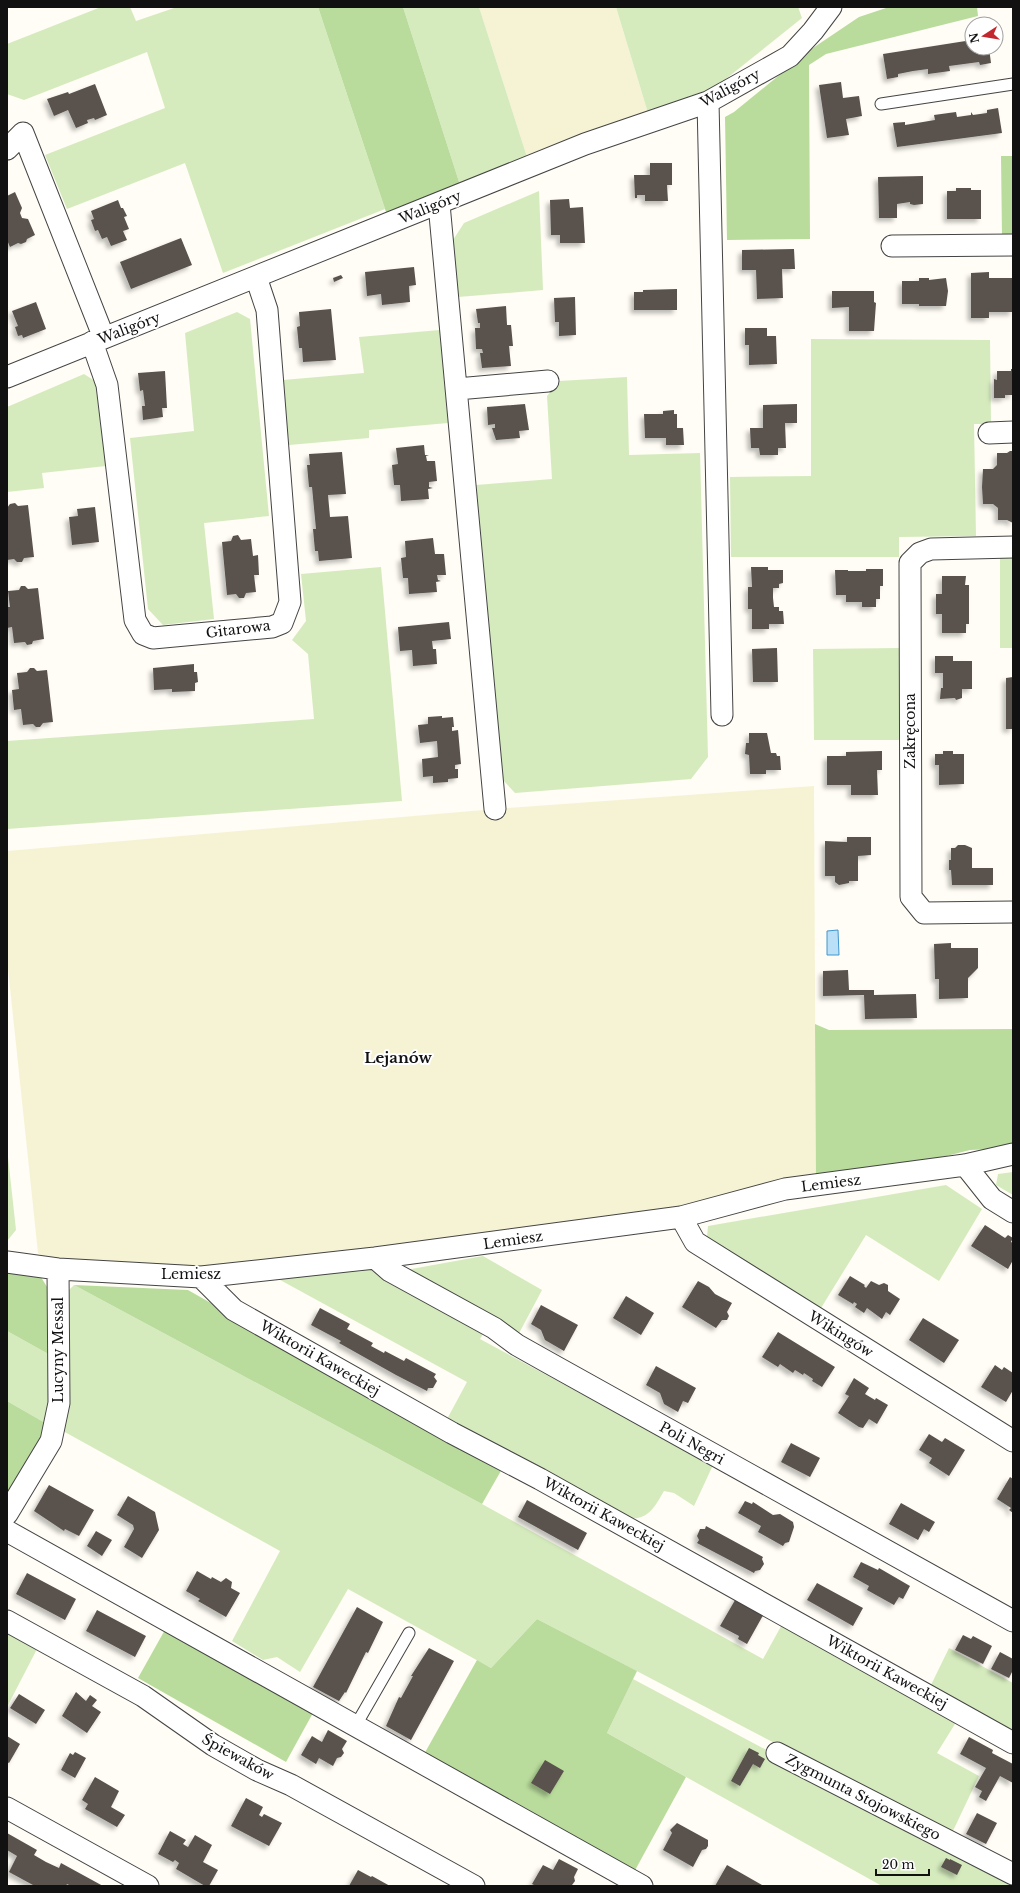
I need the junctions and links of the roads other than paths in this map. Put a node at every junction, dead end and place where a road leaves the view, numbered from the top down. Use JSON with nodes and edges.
{"nodes":[{"id":1,"x":831,"y":7,"type":"edge"},
{"id":2,"x":1013,"y":84,"type":"edge"},
{"id":3,"x":708,"y":102,"type":"junction"},
{"id":4,"x":881,"y":104,"type":"dead end"},
{"id":5,"x":7,"y":149,"type":"edge"},
{"id":6,"x":439,"y":204,"type":"junction"},
{"id":7,"x":1013,"y":245,"type":"edge"},
{"id":8,"x":892,"y":246,"type":"dead end"},
{"id":9,"x":256,"y":277,"type":"junction"},
{"id":10,"x":98,"y":340,"type":"junction"},
{"id":11,"x":7,"y":377,"type":"edge"},
{"id":12,"x":548,"y":381,"type":"dead end"},
{"id":13,"x":456,"y":389,"type":"junction"},
{"id":14,"x":1013,"y":432,"type":"edge"},
{"id":15,"x":990,"y":433,"type":"dead end"},
{"id":16,"x":1013,"y":547,"type":"edge"},
{"id":17,"x":722,"y":715,"type":"dead end"},
{"id":18,"x":495,"y":809,"type":"dead end"},
{"id":19,"x":1013,"y":912,"type":"edge"},
{"id":20,"x":1013,"y":1154,"type":"edge"},
{"id":21,"x":965,"y":1165,"type":"junction"},
{"id":22,"x":1013,"y":1212,"type":"edge"},
{"id":23,"x":681,"y":1217,"type":"junction"},
{"id":24,"x":375,"y":1258,"type":"junction"},
{"id":25,"x":7,"y":1262,"type":"edge"},
{"id":26,"x":58,"y":1269,"type":"junction"},
{"id":27,"x":201,"y":1277,"type":"junction"},
{"id":28,"x":1013,"y":1441,"type":"edge"},
{"id":29,"x":7,"y":1514,"type":"edge"},
{"id":30,"x":7,"y":1531,"type":"edge"},
{"id":31,"x":7,"y":1621,"type":"edge"},
{"id":32,"x":1013,"y":1621,"type":"edge"},
{"id":33,"x":409,"y":1633,"type":"dead end"},
{"id":34,"x":356,"y":1725,"type":"junction"},
{"id":35,"x":1013,"y":1743,"type":"edge"},
{"id":36,"x":777,"y":1753,"type":"dead end"},
{"id":37,"x":7,"y":1808,"type":"edge"},
{"id":38,"x":1013,"y":1874,"type":"edge"},
{"id":39,"x":148,"y":1886,"type":"edge"},
{"id":40,"x":474,"y":1886,"type":"edge"},
{"id":41,"x":642,"y":1886,"type":"edge"}],
"edges":[{"from":1,"to":3,"type":"street","name":"Waligóry"},
{"from":2,"to":4,"type":"lane"},
{"from":3,"to":6,"type":"street","name":"Waligóry"},
{"from":3,"to":17,"type":"street"},
{"from":5,"to":10,"type":"street","name":"Gitarowa"},
{"from":6,"to":9,"type":"street","name":"Waligóry"},
{"from":6,"to":13,"type":"street"},
{"from":7,"to":8,"type":"street"},
{"from":9,"to":10,"type":"street","name":"Waligóry"},
{"from":9,"to":10,"type":"street","name":"Gitarowa"},
{"from":10,"to":11,"type":"street","name":"Waligóry"},
{"from":12,"to":13,"type":"street"},
{"from":13,"to":18,"type":"street"},
{"from":14,"to":15,"type":"street"},
{"from":16,"to":19,"type":"street","name":"Zakręcona"},
{"from":20,"to":21,"type":"street","name":"Lemiesz"},
{"from":21,"to":22,"type":"street"},
{"from":21,"to":23,"type":"street","name":"Lemiesz"},
{"from":23,"to":24,"type":"street","name":"Lemiesz"},
{"from":23,"to":28,"type":"street","name":"Wikingów"},
{"from":24,"to":27,"type":"street","name":"Lemiesz"},
{"from":24,"to":32,"type":"street","name":"Poli Negri"},
{"from":25,"to":26,"type":"street","name":"Lemiesz"},
{"from":26,"to":27,"type":"street","name":"Lemiesz"},
{"from":26,"to":29,"type":"street","name":"Lucyny Messal"},
{"from":27,"to":35,"type":"street","name":"Wiktorii Kaweckiej"},
{"from":30,"to":34,"type":"street"},
{"from":31,"to":40,"type":"street","name":"Śpiewaków"},
{"from":33,"to":34,"type":"lane"},
{"from":34,"to":41,"type":"street"},
{"from":36,"to":38,"type":"street","name":"Zygmunta Stojowskiego"},
{"from":37,"to":39,"type":"street"}]}
